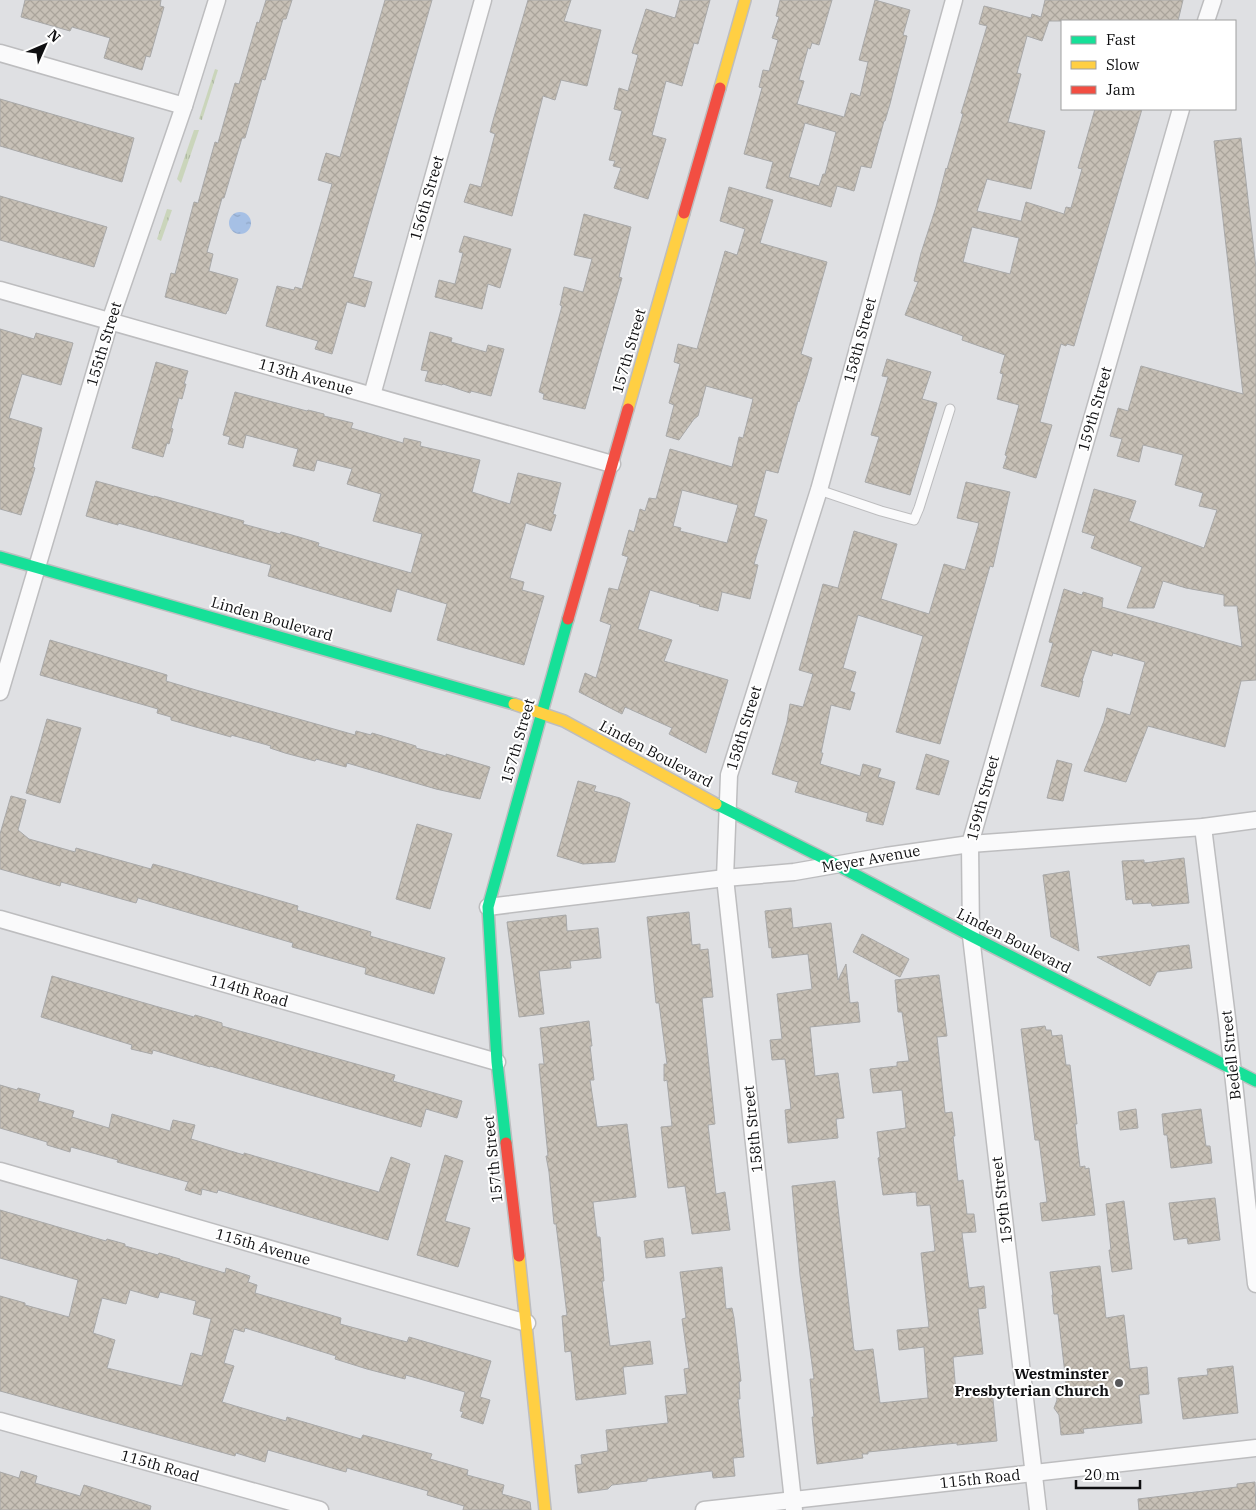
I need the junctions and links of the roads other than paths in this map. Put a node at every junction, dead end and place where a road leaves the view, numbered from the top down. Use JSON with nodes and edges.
{"nodes":[{"id":1,"x":217,"y":0,"type":"edge"},
{"id":2,"x":483,"y":0,"type":"edge"},
{"id":3,"x":745,"y":0,"type":"edge"},
{"id":4,"x":954,"y":0,"type":"edge"},
{"id":5,"x":1213,"y":0,"type":"edge"},
{"id":6,"x":1206,"y":20,"type":"edge"},
{"id":7,"x":0,"y":53,"type":"edge"},
{"id":8,"x":184,"y":106,"type":"junction"},
{"id":9,"x":1181,"y":110,"type":"edge"},
{"id":10,"x":0,"y":290,"type":"edge"},
{"id":11,"x":110,"y":321,"type":"junction"},
{"id":12,"x":372,"y":395,"type":"junction"},
{"id":13,"x":950,"y":409,"type":"dead end"},
{"id":14,"x":612,"y":464,"type":"junction"},
{"id":15,"x":818,"y":490,"type":"junction"},
{"id":16,"x":0,"y":557,"type":"edge"},
{"id":17,"x":36,"y":567,"type":"junction"},
{"id":18,"x":0,"y":692,"type":"edge"},
{"id":19,"x":542,"y":713,"type":"junction"},
{"id":20,"x":728,"y":810,"type":"junction"},
{"id":21,"x":1256,"y":820,"type":"edge"},
{"id":22,"x":1204,"y":827,"type":"junction"},
{"id":23,"x":970,"y":844,"type":"junction"},
{"id":24,"x":836,"y":865,"type":"junction"},
{"id":25,"x":725,"y":878,"type":"junction"},
{"id":26,"x":488,"y":907,"type":"junction"},
{"id":27,"x":0,"y":919,"type":"edge"},
{"id":28,"x":971,"y":936,"type":"junction"},
{"id":29,"x":497,"y":1062,"type":"junction"},
{"id":30,"x":1232,"y":1070,"type":"junction"},
{"id":31,"x":1256,"y":1081,"type":"edge"},
{"id":32,"x":0,"y":1171,"type":"edge"},
{"id":33,"x":1256,"y":1284,"type":"edge"},
{"id":34,"x":527,"y":1323,"type":"junction"},
{"id":35,"x":0,"y":1421,"type":"edge"},
{"id":36,"x":1256,"y":1448,"type":"edge"},
{"id":37,"x":1034,"y":1473,"type":"junction"},
{"id":38,"x":793,"y":1505,"type":"edge"},
{"id":39,"x":320,"y":1510,"type":"edge"},
{"id":40,"x":545,"y":1510,"type":"edge"},
{"id":41,"x":704,"y":1510,"type":"edge"},
{"id":42,"x":1038,"y":1510,"type":"edge"}],
"edges":[{"from":1,"to":8,"type":"street","name":"155th Street"},
{"from":2,"to":12,"type":"street","name":"156th Street"},
{"from":3,"to":14,"type":"street","name":"157th Street"},
{"from":4,"to":15,"type":"street","name":"158th Street"},
{"from":5,"to":6,"type":"street"},
{"from":7,"to":8,"type":"street"},
{"from":8,"to":11,"type":"street","name":"155th Street"},
{"from":9,"to":23,"type":"street","name":"159th Street"},
{"from":10,"to":11,"type":"street","name":"113th Avenue"},
{"from":11,"to":12,"type":"street","name":"113th Avenue"},
{"from":11,"to":17,"type":"street","name":"155th Street"},
{"from":12,"to":14,"type":"street","name":"113th Avenue"},
{"from":13,"to":15,"type":"lane"},
{"from":14,"to":19,"type":"street","name":"157th Street"},
{"from":15,"to":20,"type":"street","name":"158th Street"},
{"from":16,"to":17,"type":"street","name":"Linden Boulevard"},
{"from":17,"to":18,"type":"street","name":"155th Street"},
{"from":17,"to":19,"type":"street","name":"Linden Boulevard"},
{"from":19,"to":20,"type":"street","name":"Linden Boulevard"},
{"from":19,"to":26,"type":"street","name":"157th Street"},
{"from":20,"to":24,"type":"street","name":"Linden Boulevard"},
{"from":20,"to":25,"type":"street","name":"158th Street"},
{"from":21,"to":22,"type":"street","name":"Meyer Avenue"},
{"from":22,"to":23,"type":"street","name":"Meyer Avenue"},
{"from":22,"to":30,"type":"street","name":"Bedell Street"},
{"from":23,"to":24,"type":"street","name":"Meyer Avenue"},
{"from":23,"to":28,"type":"street","name":"159th Street"},
{"from":24,"to":25,"type":"street","name":"Meyer Avenue"},
{"from":24,"to":28,"type":"street","name":"Linden Boulevard"},
{"from":25,"to":26,"type":"street","name":"Meyer Avenue"},
{"from":25,"to":38,"type":"street","name":"158th Street"},
{"from":26,"to":29,"type":"street","name":"157th Street"},
{"from":27,"to":29,"type":"street","name":"114th Road"},
{"from":28,"to":30,"type":"street","name":"Linden Boulevard"},
{"from":28,"to":37,"type":"street","name":"159th Street"},
{"from":29,"to":34,"type":"street","name":"157th Street"},
{"from":30,"to":31,"type":"street","name":"Linden Boulevard"},
{"from":30,"to":33,"type":"street","name":"Bedell Street"},
{"from":32,"to":34,"type":"street","name":"115th Avenue"},
{"from":34,"to":40,"type":"street","name":"157th Street"},
{"from":35,"to":39,"type":"street","name":"115th Road"},
{"from":36,"to":37,"type":"street","name":"115th Road"},
{"from":37,"to":38,"type":"street","name":"115th Road"},
{"from":37,"to":42,"type":"street","name":"159th Street"},
{"from":38,"to":41,"type":"street","name":"115th Road"}]}
